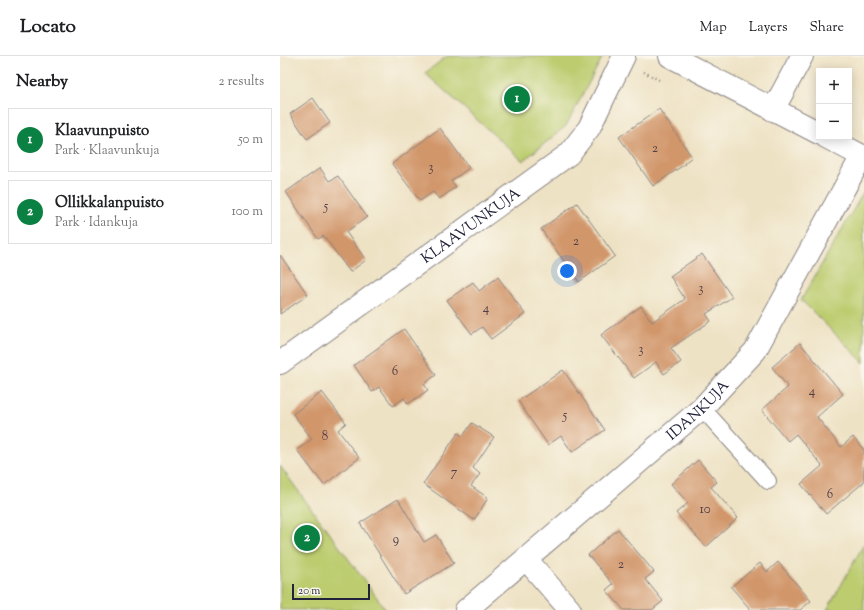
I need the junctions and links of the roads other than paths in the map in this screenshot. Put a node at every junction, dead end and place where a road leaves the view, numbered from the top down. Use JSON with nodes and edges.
{"nodes":[{"id":1,"x":624,"y":56,"type":"edge"},
{"id":2,"x":670,"y":56,"type":"edge"},
{"id":3,"x":802,"y":56,"type":"edge"},
{"id":4,"x":773,"y":110,"type":"junction"},
{"id":5,"x":816,"y":132,"type":"edge"},
{"id":6,"x":832,"y":140,"type":"edge"},
{"id":7,"x":863,"y":156,"type":"edge"},
{"id":8,"x":280,"y":363,"type":"edge"},
{"id":9,"x":702,"y":408,"type":"junction"},
{"id":10,"x":768,"y":481,"type":"dead end"},
{"id":11,"x":526,"y":559,"type":"junction"},
{"id":12,"x":466,"y":610,"type":"edge"},
{"id":13,"x":570,"y":610,"type":"edge"}],
"edges":[{"from":1,"to":8,"type":"street","name":"KLAAVUNKUJA"},
{"from":2,"to":4,"type":"street"},
{"from":3,"to":4,"type":"street"},
{"from":4,"to":5,"type":"street"},
{"from":6,"to":7,"type":"street"},
{"from":7,"to":9,"type":"street","name":"IDANKUJA"},
{"from":9,"to":10,"type":"lane"},
{"from":9,"to":11,"type":"street","name":"IDANKUJA"},
{"from":11,"to":12,"type":"street","name":"IDANKUJA"},
{"from":11,"to":13,"type":"street"}]}
